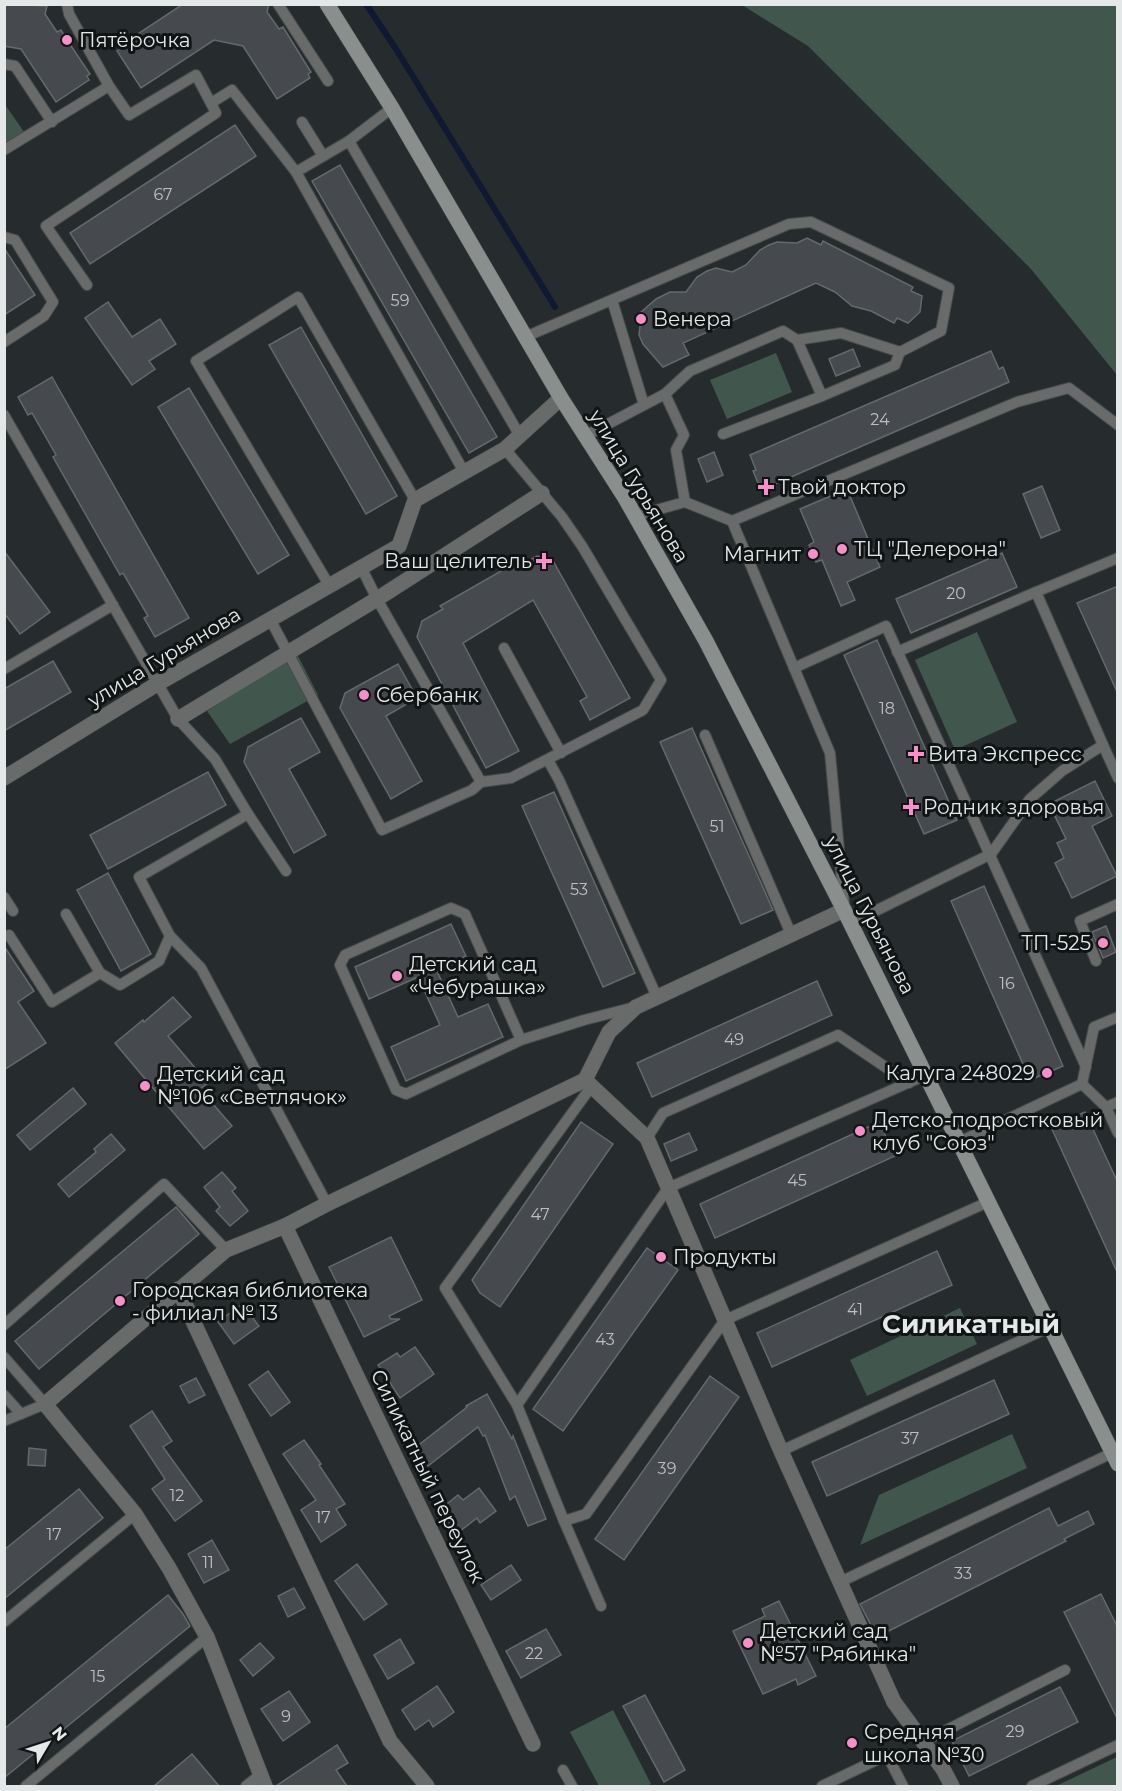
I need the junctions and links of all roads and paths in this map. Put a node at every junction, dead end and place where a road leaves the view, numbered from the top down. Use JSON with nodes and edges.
{"nodes":[{"id":1,"x":67,"y":4,"type":"edge"},
{"id":2,"x":278,"y":4,"type":"edge"},
{"id":3,"x":327,"y":4,"type":"edge"},
{"id":4,"x":4,"y":64,"type":"edge"},
{"id":5,"x":328,"y":81,"type":"dead end"},
{"id":6,"x":109,"y":86,"type":"junction"},
{"id":7,"x":211,"y":103,"type":"junction"},
{"id":8,"x":392,"y":108,"type":"junction"},
{"id":9,"x":52,"y":122,"type":"junction"},
{"id":10,"x":302,"y":122,"type":"dead end"},
{"id":11,"x":349,"y":141,"type":"junction"},
{"id":12,"x":4,"y":150,"type":"edge"},
{"id":13,"x":323,"y":156,"type":"junction"},
{"id":14,"x":296,"y":172,"type":"junction"},
{"id":15,"x":4,"y":237,"type":"edge"},
{"id":16,"x":87,"y":285,"type":"dead end"},
{"id":17,"x":612,"y":300,"type":"junction"},
{"id":18,"x":525,"y":337,"type":"junction"},
{"id":19,"x":797,"y":340,"type":"junction"},
{"id":20,"x":4,"y":342,"type":"edge"},
{"id":21,"x":900,"y":352,"type":"junction"},
{"id":22,"x":665,"y":394,"type":"junction"},
{"id":23,"x":822,"y":396,"type":"junction"},
{"id":24,"x":561,"y":398,"type":"junction"},
{"id":25,"x":644,"y":405,"type":"junction"},
{"id":26,"x":4,"y":415,"type":"edge"},
{"id":27,"x":1118,"y":425,"type":"edge"},
{"id":28,"x":723,"y":434,"type":"dead end"},
{"id":29,"x":520,"y":436,"type":"junction"},
{"id":30,"x":585,"y":436,"type":"junction"},
{"id":31,"x":505,"y":449,"type":"junction"},
{"id":32,"x":464,"y":472,"type":"junction"},
{"id":33,"x":542,"y":493,"type":"junction"},
{"id":34,"x":415,"y":500,"type":"junction"},
{"id":35,"x":685,"y":502,"type":"junction"},
{"id":36,"x":635,"y":516,"type":"junction"},
{"id":37,"x":732,"y":521,"type":"junction"},
{"id":38,"x":1118,"y":558,"type":"edge"},
{"id":39,"x":361,"y":567,"type":"junction"},
{"id":40,"x":329,"y":585,"type":"junction"},
{"id":41,"x":1036,"y":592,"type":"junction"},
{"id":42,"x":377,"y":599,"type":"junction"},
{"id":43,"x":113,"y":605,"type":"junction"},
{"id":44,"x":270,"y":619,"type":"junction"},
{"id":45,"x":504,"y":648,"type":"dead end"},
{"id":46,"x":288,"y":652,"type":"junction"},
{"id":47,"x":897,"y":652,"type":"junction"},
{"id":48,"x":794,"y":668,"type":"junction"},
{"id":49,"x":4,"y":669,"type":"edge"},
{"id":50,"x":157,"y":684,"type":"junction"},
{"id":51,"x":178,"y":719,"type":"junction"},
{"id":52,"x":705,"y":735,"type":"dead end"},
{"id":53,"x":1103,"y":745,"type":"junction"},
{"id":54,"x":561,"y":753,"type":"junction"},
{"id":55,"x":548,"y":760,"type":"junction"},
{"id":56,"x":4,"y":778,"type":"edge"},
{"id":57,"x":1118,"y":778,"type":"edge"},
{"id":58,"x":482,"y":782,"type":"junction"},
{"id":59,"x":248,"y":814,"type":"junction"},
{"id":60,"x":991,"y":854,"type":"junction"},
{"id":61,"x":286,"y":871,"type":"dead end"},
{"id":62,"x":4,"y":897,"type":"edge"},
{"id":63,"x":1118,"y":904,"type":"edge"},
{"id":64,"x":13,"y":910,"type":"dead end"},
{"id":65,"x":66,"y":914,"type":"dead end"},
{"id":66,"x":848,"y":916,"type":"junction"},
{"id":67,"x":791,"y":934,"type":"junction"},
{"id":68,"x":9,"y":935,"type":"dead end"},
{"id":69,"x":170,"y":936,"type":"junction"},
{"id":70,"x":1096,"y":961,"type":"dead end"},
{"id":71,"x":100,"y":973,"type":"junction"},
{"id":72,"x":657,"y":997,"type":"junction"},
{"id":73,"x":636,"y":1007,"type":"junction"},
{"id":74,"x":1118,"y":1017,"type":"edge"},
{"id":75,"x":521,"y":1040,"type":"junction"},
{"id":76,"x":1086,"y":1067,"type":"junction"},
{"id":77,"x":926,"y":1076,"type":"junction"},
{"id":78,"x":588,"y":1083,"type":"junction"},
{"id":79,"x":909,"y":1083,"type":"junction"},
{"id":80,"x":1082,"y":1084,"type":"junction"},
{"id":81,"x":1118,"y":1102,"type":"edge"},
{"id":82,"x":1106,"y":1107,"type":"junction"},
{"id":83,"x":1118,"y":1133,"type":"edge"},
{"id":84,"x":647,"y":1138,"type":"junction"},
{"id":85,"x":959,"y":1142,"type":"junction"},
{"id":86,"x":668,"y":1188,"type":"junction"},
{"id":87,"x":988,"y":1202,"type":"junction"},
{"id":88,"x":327,"y":1203,"type":"junction"},
{"id":89,"x":285,"y":1226,"type":"junction"},
{"id":90,"x":226,"y":1250,"type":"junction"},
{"id":91,"x":178,"y":1288,"type":"junction"},
{"id":92,"x":725,"y":1320,"type":"junction"},
{"id":93,"x":4,"y":1325,"type":"edge"},
{"id":94,"x":1050,"y":1328,"type":"junction"},
{"id":95,"x":4,"y":1357,"type":"edge"},
{"id":96,"x":4,"y":1395,"type":"edge"},
{"id":97,"x":45,"y":1404,"type":"junction"},
{"id":98,"x":517,"y":1405,"type":"junction"},
{"id":99,"x":21,"y":1414,"type":"junction"},
{"id":100,"x":4,"y":1421,"type":"edge"},
{"id":101,"x":1114,"y":1450,"type":"edge"},
{"id":102,"x":781,"y":1451,"type":"junction"},
{"id":103,"x":135,"y":1514,"type":"junction"},
{"id":104,"x":564,"y":1521,"type":"junction"},
{"id":105,"x":840,"y":1582,"type":"junction"},
{"id":106,"x":601,"y":1606,"type":"dead end"},
{"id":107,"x":4,"y":1622,"type":"edge"},
{"id":108,"x":207,"y":1637,"type":"junction"},
{"id":109,"x":1065,"y":1670,"type":"dead end"},
{"id":110,"x":923,"y":1742,"type":"junction"},
{"id":111,"x":533,"y":1744,"type":"dead end"},
{"id":112,"x":1118,"y":1745,"type":"edge"},
{"id":113,"x":563,"y":1770,"type":"dead end"},
{"id":114,"x":263,"y":1781,"type":"edge"},
{"id":115,"x":26,"y":1786,"type":"edge"},
{"id":116,"x":246,"y":1786,"type":"edge"},
{"id":117,"x":427,"y":1786,"type":"edge"},
{"id":118,"x":572,"y":1786,"type":"edge"},
{"id":119,"x":822,"y":1786,"type":"edge"},
{"id":120,"x":903,"y":1786,"type":"edge"},
{"id":121,"x":952,"y":1786,"type":"edge"},
{"id":122,"x":1032,"y":1786,"type":"edge"}],
"edges":[{"from":1,"to":6,"type":"lane"},
{"from":2,"to":5,"type":"lane"},
{"from":3,"to":8,"type":"street","name":"улица Гурьянова"},
{"from":4,"to":9,"type":"lane"},
{"from":6,"to":7,"type":"lane"},
{"from":6,"to":9,"type":"lane"},
{"from":7,"to":14,"type":"lane"},
{"from":7,"to":16,"type":"lane"},
{"from":8,"to":11,"type":"lane"},
{"from":8,"to":18,"type":"street","name":"улица Гурьянова"},
{"from":9,"to":12,"type":"lane"},
{"from":10,"to":13,"type":"lane"},
{"from":11,"to":13,"type":"lane"},
{"from":11,"to":29,"type":"lane"},
{"from":13,"to":14,"type":"lane"},
{"from":14,"to":32,"type":"lane"},
{"from":15,"to":20,"type":"lane"},
{"from":17,"to":18,"type":"lane"},
{"from":17,"to":21,"type":"lane"},
{"from":17,"to":25,"type":"lane"},
{"from":18,"to":24,"type":"street","name":"улица Гурьянова"},
{"from":19,"to":21,"type":"lane"},
{"from":19,"to":22,"type":"lane"},
{"from":19,"to":23,"type":"lane"},
{"from":21,"to":23,"type":"lane"},
{"from":22,"to":25,"type":"lane"},
{"from":22,"to":35,"type":"lane"},
{"from":23,"to":28,"type":"lane"},
{"from":24,"to":29,"type":"street"},
{"from":24,"to":30,"type":"street","name":"улица Гурьянова"},
{"from":25,"to":30,"type":"lane"},
{"from":26,"to":43,"type":"lane"},
{"from":27,"to":37,"type":"lane"},
{"from":29,"to":31,"type":"street"},
{"from":30,"to":36,"type":"street","name":"улица Гурьянова"},
{"from":31,"to":32,"type":"street"},
{"from":31,"to":33,"type":"lane"},
{"from":32,"to":34,"type":"street"},
{"from":33,"to":42,"type":"street"},
{"from":33,"to":54,"type":"lane"},
{"from":34,"to":39,"type":"street","name":"улица Гурьянова"},
{"from":34,"to":40,"type":"lane"},
{"from":35,"to":36,"type":"lane"},
{"from":35,"to":37,"type":"lane"},
{"from":36,"to":66,"type":"street","name":"улица Гурьянова"},
{"from":37,"to":48,"type":"lane"},
{"from":38,"to":41,"type":"lane"},
{"from":39,"to":40,"type":"street","name":"улица Гурьянова"},
{"from":39,"to":42,"type":"lane"},
{"from":40,"to":44,"type":"street","name":"улица Гурьянова"},
{"from":41,"to":47,"type":"lane"},
{"from":41,"to":53,"type":"lane"},
{"from":42,"to":46,"type":"street"},
{"from":42,"to":58,"type":"lane"},
{"from":43,"to":49,"type":"lane"},
{"from":43,"to":50,"type":"lane"},
{"from":44,"to":46,"type":"lane"},
{"from":44,"to":50,"type":"street","name":"улица Гурьянова"},
{"from":45,"to":54,"type":"lane"},
{"from":46,"to":51,"type":"street"},
{"from":46,"to":58,"type":"lane"},
{"from":47,"to":48,"type":"lane"},
{"from":47,"to":60,"type":"lane"},
{"from":48,"to":66,"type":"lane"},
{"from":50,"to":51,"type":"lane"},
{"from":50,"to":56,"type":"street","name":"улица Гурьянова"},
{"from":51,"to":59,"type":"lane"},
{"from":52,"to":67,"type":"lane"},
{"from":53,"to":57,"type":"lane"},
{"from":53,"to":60,"type":"lane"},
{"from":54,"to":55,"type":"lane"},
{"from":55,"to":58,"type":"lane"},
{"from":55,"to":72,"type":"lane"},
{"from":59,"to":61,"type":"lane"},
{"from":59,"to":69,"type":"lane"},
{"from":60,"to":66,"type":"lane"},
{"from":60,"to":76,"type":"lane"},
{"from":62,"to":64,"type":"lane"},
{"from":63,"to":70,"type":"lane"},
{"from":65,"to":71,"type":"lane"},
{"from":66,"to":67,"type":"street"},
{"from":66,"to":77,"type":"street","name":"улица Гурьянова"},
{"from":67,"to":72,"type":"street"},
{"from":68,"to":71,"type":"lane"},
{"from":69,"to":71,"type":"lane"},
{"from":69,"to":88,"type":"lane"},
{"from":72,"to":73,"type":"street"},
{"from":73,"to":75,"type":"lane"},
{"from":73,"to":78,"type":"street"},
{"from":74,"to":76,"type":"lane"},
{"from":75,"to":75,"type":"lane"},
{"from":76,"to":80,"type":"lane"},
{"from":77,"to":79,"type":"lane"},
{"from":77,"to":85,"type":"street","name":"улица Гурьянова"},
{"from":78,"to":84,"type":"street"},
{"from":78,"to":88,"type":"street"},
{"from":78,"to":98,"type":"lane"},
{"from":79,"to":84,"type":"lane"},
{"from":79,"to":86,"type":"lane"},
{"from":80,"to":82,"type":"lane"},
{"from":80,"to":85,"type":"lane"},
{"from":81,"to":82,"type":"lane"},
{"from":82,"to":83,"type":"lane"},
{"from":84,"to":86,"type":"street"},
{"from":85,"to":87,"type":"street","name":"улица Гурьянова"},
{"from":86,"to":92,"type":"street"},
{"from":86,"to":98,"type":"lane"},
{"from":87,"to":92,"type":"lane"},
{"from":87,"to":94,"type":"street","name":"улица Гурьянова"},
{"from":88,"to":89,"type":"street"},
{"from":89,"to":90,"type":"street"},
{"from":89,"to":111,"type":"street","name":"Силикатный переулок"},
{"from":90,"to":91,"type":"street"},
{"from":90,"to":93,"type":"lane"},
{"from":91,"to":97,"type":"street"},
{"from":91,"to":117,"type":"street"},
{"from":92,"to":102,"type":"street"},
{"from":92,"to":104,"type":"lane"},
{"from":94,"to":101,"type":"street","name":"улица Гурьянова"},
{"from":94,"to":102,"type":"lane"},
{"from":95,"to":97,"type":"lane"},
{"from":96,"to":99,"type":"lane"},
{"from":97,"to":99,"type":"lane"},
{"from":97,"to":103,"type":"street"},
{"from":98,"to":104,"type":"lane"},
{"from":99,"to":100,"type":"lane"},
{"from":101,"to":105,"type":"lane"},
{"from":102,"to":105,"type":"street"},
{"from":103,"to":107,"type":"lane"},
{"from":103,"to":108,"type":"street"},
{"from":104,"to":106,"type":"lane"},
{"from":105,"to":110,"type":"street"},
{"from":108,"to":114,"type":"street"},
{"from":108,"to":115,"type":"lane"},
{"from":109,"to":110,"type":"lane"},
{"from":110,"to":121,"type":"street"},
{"from":112,"to":122,"type":"lane"},
{"from":113,"to":118,"type":"lane"},
{"from":114,"to":116,"type":"lane"},
{"from":119,"to":120,"type":"lane"}]}
